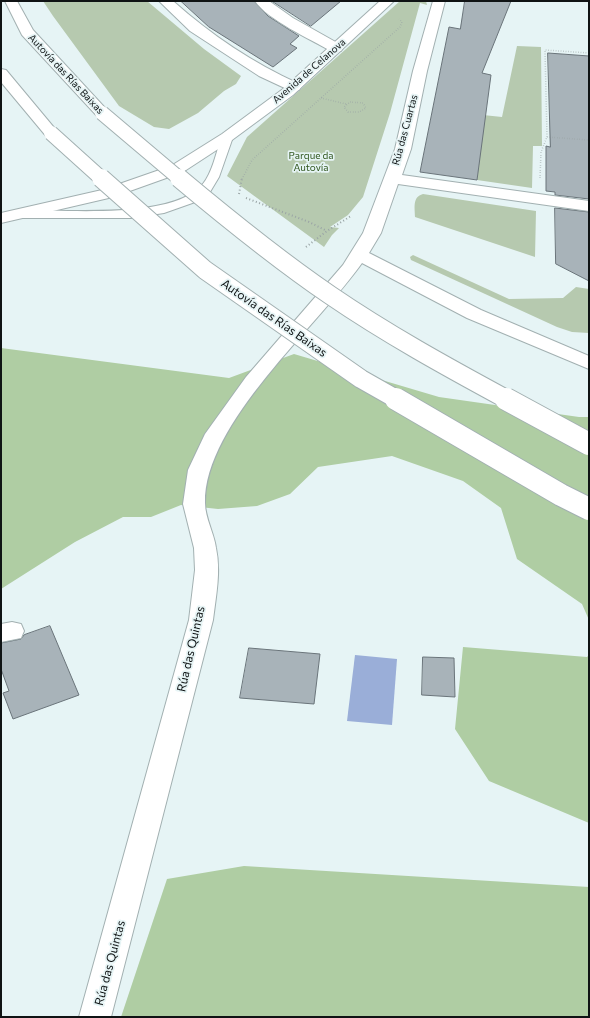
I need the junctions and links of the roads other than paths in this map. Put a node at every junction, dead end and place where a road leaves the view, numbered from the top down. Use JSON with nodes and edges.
{"nodes":[{"id":1,"x":11,"y":1,"type":"edge"},
{"id":2,"x":165,"y":1,"type":"edge"},
{"id":3,"x":261,"y":1,"type":"edge"},
{"id":4,"x":439,"y":1,"type":"edge"},
{"id":5,"x":386,"y":3,"type":"edge"},
{"id":6,"x":336,"y":48,"type":"junction"},
{"id":7,"x":1,"y":73,"type":"edge"},
{"id":8,"x":294,"y":87,"type":"junction"},
{"id":9,"x":227,"y":137,"type":"junction"},
{"id":10,"x":392,"y":178,"type":"junction"},
{"id":11,"x":589,"y":206,"type":"edge"},
{"id":12,"x":22,"y":214,"type":"junction"},
{"id":13,"x":1,"y":218,"type":"edge"},
{"id":14,"x":360,"y":255,"type":"junction"},
{"id":15,"x":589,"y":363,"type":"edge"},
{"id":16,"x":589,"y":444,"type":"edge"},
{"id":17,"x":589,"y":509,"type":"edge"},
{"id":18,"x":95,"y":1017,"type":"edge"}],
"edges":[{"from":1,"to":16,"type":"main road","name":"Autovía das Rías Baixas","bridge":true},
{"from":2,"to":8,"type":"main road"},
{"from":3,"to":6,"type":"main road"},
{"from":4,"to":10,"type":"main road","name":"Rúa das Cuartas"},
{"from":5,"to":6,"type":"main road","name":"Avenida de Celanova"},
{"from":6,"to":8,"type":"main road","name":"Avenida de Celanova"},
{"from":7,"to":17,"type":"main road","name":"Autovía das Rías Baixas","bridge":true},
{"from":8,"to":9,"type":"main road","name":"Avenida de Celanova"},
{"from":9,"to":12,"type":"main road","name":"Avenida de Celanova"},
{"from":9,"to":12,"type":"lane"},
{"from":10,"to":11,"type":"main road"},
{"from":10,"to":14,"type":"main road","name":"Rúa das Cuartas"},
{"from":12,"to":13,"type":"main road","name":"Avenida de Celanova"},
{"from":14,"to":15,"type":"main road"},
{"from":14,"to":18,"type":"main road","name":"Rúa das Quintas"}]}
